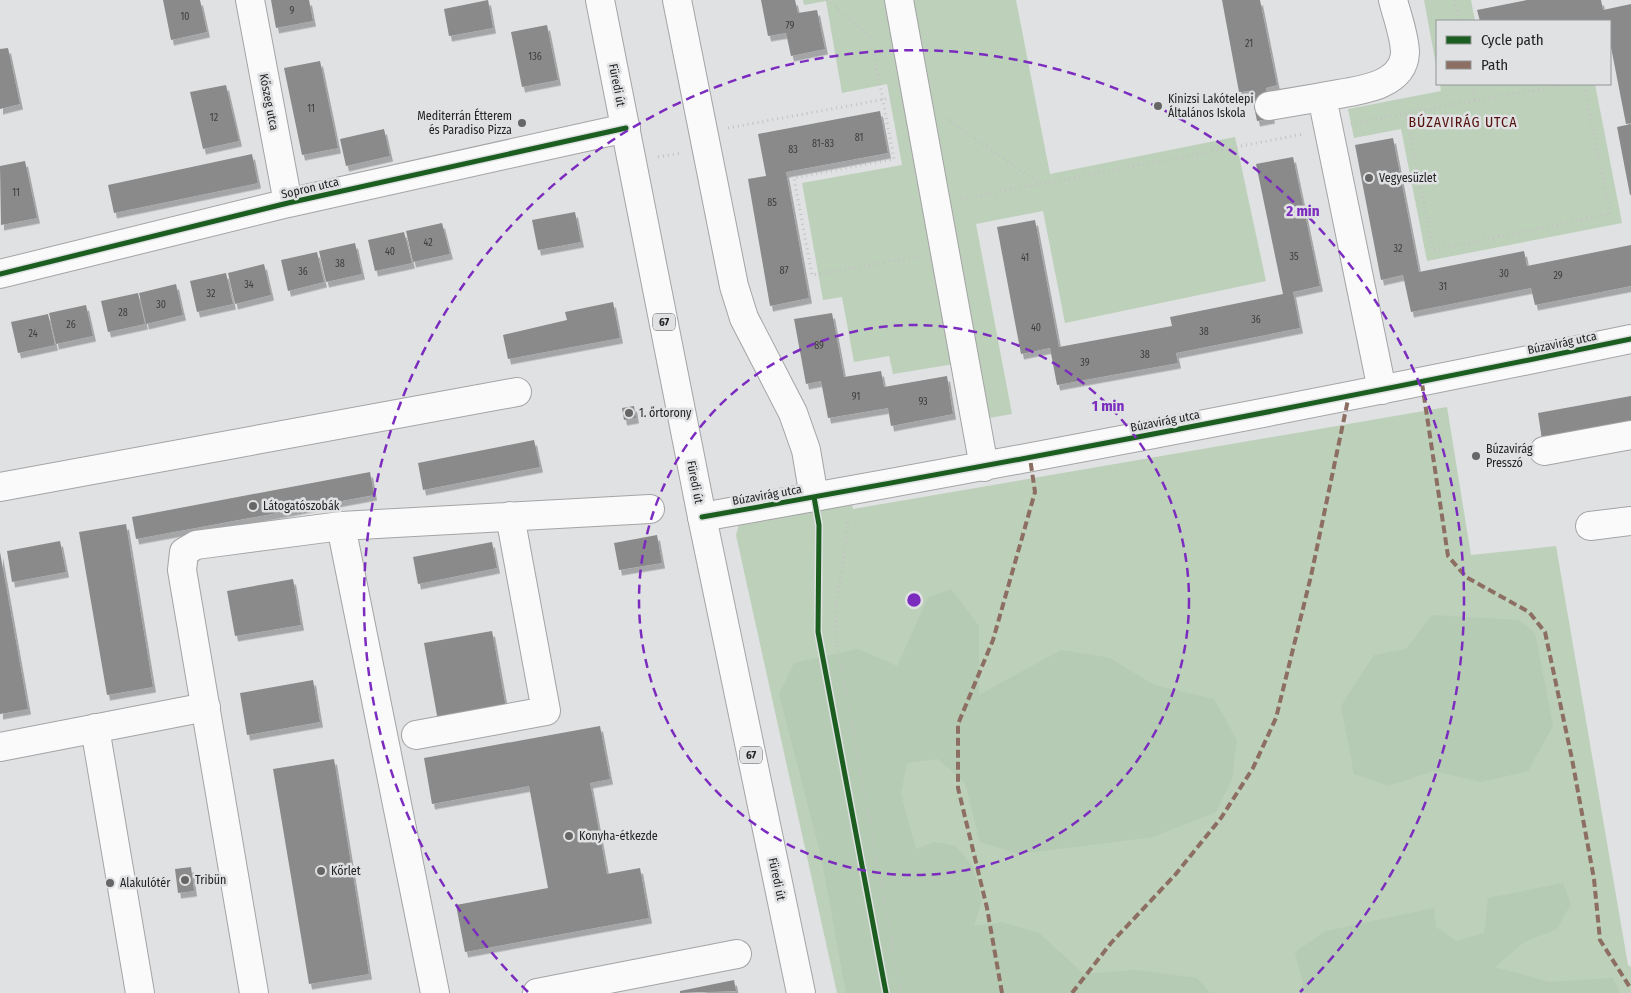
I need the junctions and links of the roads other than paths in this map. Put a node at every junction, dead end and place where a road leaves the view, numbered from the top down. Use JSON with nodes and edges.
{"nodes":[{"id":1,"x":250,"y":0,"type":"edge"},
{"id":2,"x":600,"y":0,"type":"edge"},
{"id":3,"x":677,"y":0,"type":"edge"},
{"id":4,"x":899,"y":0,"type":"edge"},
{"id":5,"x":1393,"y":0,"type":"edge"},
{"id":6,"x":1322,"y":97,"type":"junction"},
{"id":7,"x":1269,"y":106,"type":"dead end"},
{"id":8,"x":626,"y":128,"type":"junction"},
{"id":9,"x":288,"y":203,"type":"junction"},
{"id":10,"x":0,"y":274,"type":"edge"},
{"id":11,"x":1631,"y":338,"type":"edge"},
{"id":12,"x":1382,"y":390,"type":"junction"},
{"id":13,"x":517,"y":392,"type":"dead end"},
{"id":14,"x":1631,"y":435,"type":"edge"},
{"id":15,"x":1544,"y":450,"type":"dead end"},
{"id":16,"x":984,"y":467,"type":"junction"},
{"id":17,"x":0,"y":487,"type":"edge"},
{"id":18,"x":814,"y":497,"type":"junction"},
{"id":19,"x":650,"y":509,"type":"dead end"},
{"id":20,"x":510,"y":516,"type":"junction"},
{"id":21,"x":702,"y":517,"type":"junction"},
{"id":22,"x":1631,"y":521,"type":"edge"},
{"id":23,"x":341,"y":526,"type":"junction"},
{"id":24,"x":1590,"y":526,"type":"dead end"},
{"id":25,"x":206,"y":707,"type":"junction"},
{"id":26,"x":95,"y":728,"type":"junction"},
{"id":27,"x":416,"y":735,"type":"dead end"},
{"id":28,"x":0,"y":747,"type":"edge"},
{"id":29,"x":737,"y":954,"type":"dead end"},
{"id":30,"x":140,"y":993,"type":"edge"},
{"id":31,"x":254,"y":993,"type":"edge"},
{"id":32,"x":435,"y":993,"type":"edge"},
{"id":33,"x":537,"y":993,"type":"edge"},
{"id":34,"x":801,"y":993,"type":"edge"}],
"edges":[{"from":1,"to":9,"type":"street","name":"Kőszeg utca"},
{"from":2,"to":8,"type":"street","name":"Füredi út","number":"67"},
{"from":3,"to":18,"type":"street"},
{"from":4,"to":16,"type":"street"},
{"from":5,"to":6,"type":"street"},
{"from":6,"to":7,"type":"street"},
{"from":6,"to":12,"type":"street"},
{"from":8,"to":9,"type":"street","name":"Sopron utca"},
{"from":8,"to":21,"type":"street","name":"Füredi út","number":"67"},
{"from":9,"to":10,"type":"street","name":"Sopron utca"},
{"from":11,"to":12,"type":"street","name":"Búzavirág utca"},
{"from":12,"to":16,"type":"street","name":"Búzavirág utca"},
{"from":13,"to":17,"type":"street"},
{"from":14,"to":15,"type":"street"},
{"from":16,"to":18,"type":"street","name":"Búzavirág utca"},
{"from":18,"to":21,"type":"street","name":"Búzavirág utca"},
{"from":19,"to":20,"type":"street"},
{"from":20,"to":23,"type":"street"},
{"from":20,"to":27,"type":"street"},
{"from":21,"to":34,"type":"street","name":"Füredi út","number":"67"},
{"from":22,"to":24,"type":"street"},
{"from":23,"to":25,"type":"street"},
{"from":23,"to":32,"type":"street"},
{"from":25,"to":26,"type":"street"},
{"from":25,"to":31,"type":"street"},
{"from":26,"to":28,"type":"street"},
{"from":26,"to":30,"type":"street"},
{"from":29,"to":33,"type":"street"}]}
